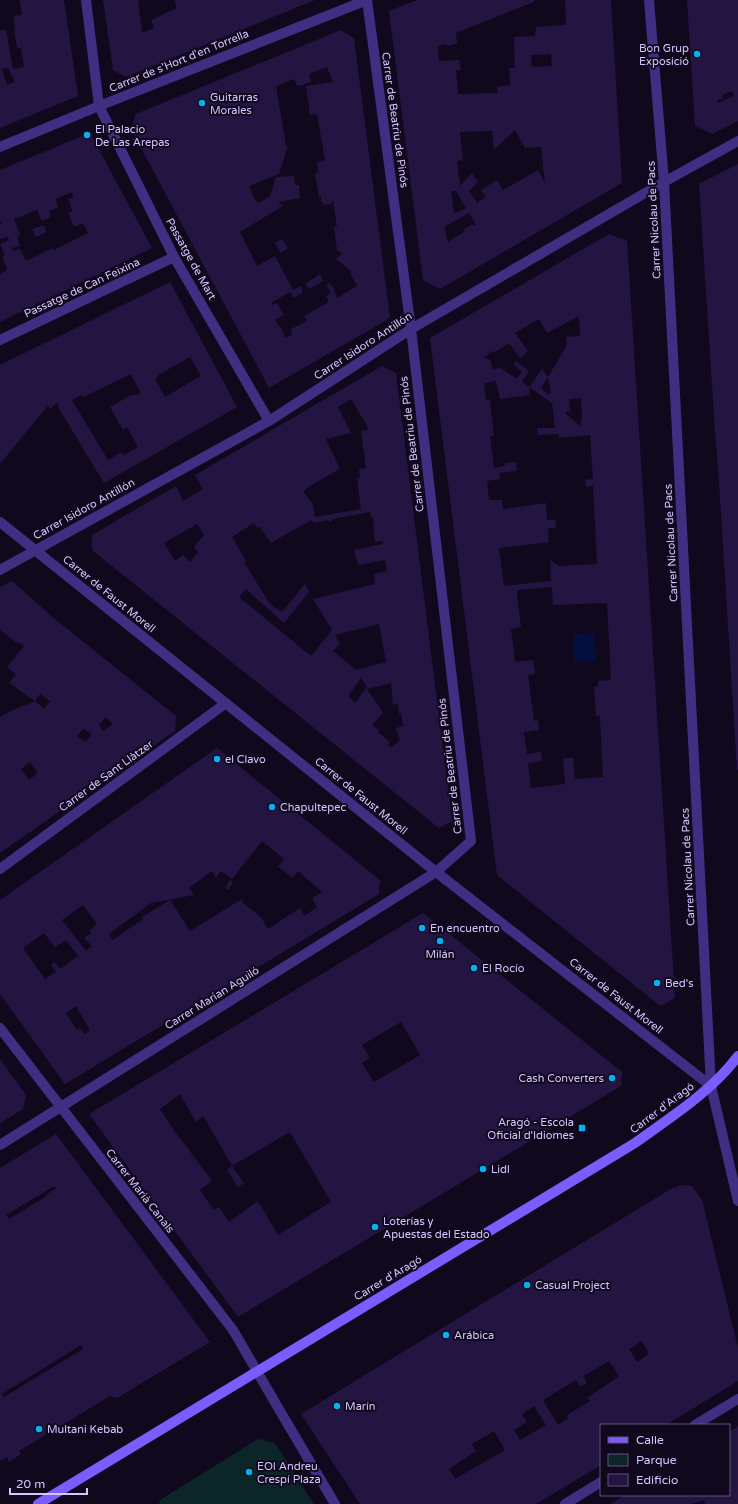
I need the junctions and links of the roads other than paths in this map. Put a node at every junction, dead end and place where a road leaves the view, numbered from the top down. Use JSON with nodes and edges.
{"nodes":[{"id":1,"x":86,"y":0,"type":"edge"},
{"id":2,"x":367,"y":0,"type":"edge"},
{"id":3,"x":650,"y":0,"type":"edge"},
{"id":4,"x":99,"y":106,"type":"junction"},
{"id":5,"x":738,"y":141,"type":"edge"},
{"id":6,"x":0,"y":147,"type":"edge"},
{"id":7,"x":664,"y":182,"type":"junction"},
{"id":8,"x":174,"y":257,"type":"junction"},
{"id":9,"x":411,"y":329,"type":"junction"},
{"id":10,"x":0,"y":340,"type":"edge"},
{"id":11,"x":269,"y":421,"type":"junction"},
{"id":12,"x":0,"y":522,"type":"edge"},
{"id":13,"x":35,"y":550,"type":"junction"},
{"id":14,"x":0,"y":570,"type":"edge"},
{"id":15,"x":226,"y":703,"type":"junction"},
{"id":16,"x":0,"y":869,"type":"edge"},
{"id":17,"x":436,"y":872,"type":"junction"},
{"id":18,"x":0,"y":1028,"type":"edge"},
{"id":19,"x":738,"y":1056,"type":"edge"},
{"id":20,"x":711,"y":1086,"type":"junction"},
{"id":21,"x":60,"y":1107,"type":"junction"},
{"id":22,"x":0,"y":1145,"type":"edge"},
{"id":23,"x":738,"y":1202,"type":"edge"},
{"id":24,"x":258,"y":1371,"type":"junction"},
{"id":25,"x":738,"y":1399,"type":"edge"},
{"id":26,"x":697,"y":1424,"type":"edge"},
{"id":27,"x":600,"y":1483,"type":"edge"},
{"id":28,"x":38,"y":1504,"type":"edge"},
{"id":29,"x":336,"y":1504,"type":"edge"},
{"id":30,"x":565,"y":1504,"type":"edge"}],
"edges":[{"from":1,"to":4,"type":"street","name":"Passatge de Mart"},
{"from":2,"to":4,"type":"street","name":"Carrer de s'Hort d'en Torrella"},
{"from":2,"to":9,"type":"street","name":"Carrer de Beatriu de Pinós"},
{"from":3,"to":7,"type":"street","name":"Carrer Nicolau de Pacs"},
{"from":4,"to":6,"type":"street","name":"Carrer de s'Hort d'en Torrella"},
{"from":4,"to":8,"type":"street","name":"Passatge de Mart"},
{"from":5,"to":7,"type":"street","name":"Carrer Isidoro Antillón"},
{"from":7,"to":9,"type":"street","name":"Carrer Isidoro Antillón"},
{"from":7,"to":20,"type":"street","name":"Carrer Nicolau de Pacs"},
{"from":8,"to":10,"type":"street","name":"Passatge de Can Feixina"},
{"from":8,"to":11,"type":"street","name":"Passatge de Mart"},
{"from":9,"to":11,"type":"street","name":"Carrer Isidoro Antillón"},
{"from":9,"to":17,"type":"street","name":"Carrer de Beatriu de Pinós"},
{"from":11,"to":13,"type":"street","name":"Carrer Isidoro Antillón"},
{"from":12,"to":13,"type":"street","name":"Carrer de Faust Morell"},
{"from":13,"to":14,"type":"street","name":"Carrer Isidoro Antillón"},
{"from":13,"to":15,"type":"street","name":"Carrer de Faust Morell"},
{"from":15,"to":16,"type":"street","name":"Carrer de Sant Llàtzer"},
{"from":15,"to":17,"type":"street","name":"Carrer de Faust Morell"},
{"from":17,"to":20,"type":"street","name":"Carrer de Faust Morell"},
{"from":17,"to":21,"type":"street","name":"Carrer Marian Aguiló"},
{"from":18,"to":21,"type":"street","name":"Carrer Marià Canals"},
{"from":19,"to":20,"type":"main road","name":"Carrer d'Aragó"},
{"from":20,"to":23,"type":"street","name":"Carrer Nicolau de Pacs"},
{"from":20,"to":24,"type":"main road","name":"Carrer d'Aragó"},
{"from":21,"to":22,"type":"street","name":"Carrer Marian Aguiló"},
{"from":21,"to":24,"type":"street","name":"Carrer Marià Canals"},
{"from":24,"to":28,"type":"main road","name":"Carrer d'Aragó"},
{"from":24,"to":29,"type":"street","name":"Carrer Marià Canals"},
{"from":25,"to":26,"type":"street"},
{"from":27,"to":30,"type":"street"}]}
